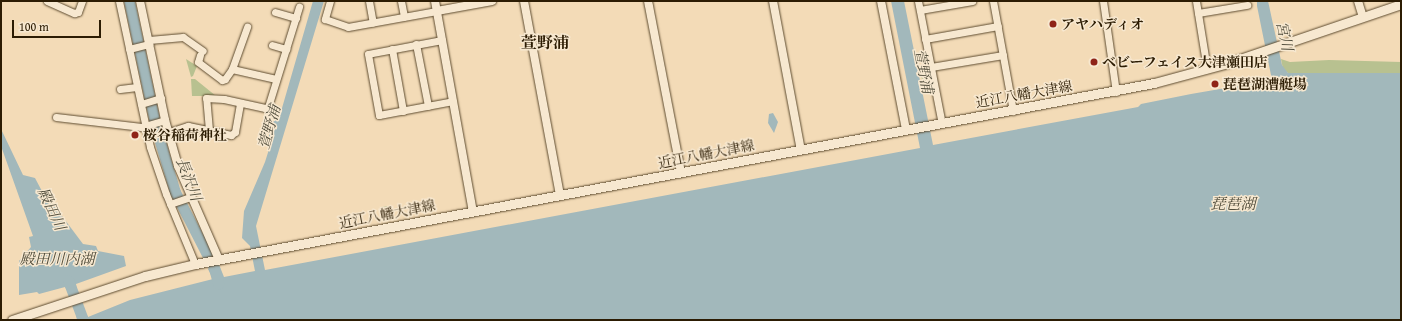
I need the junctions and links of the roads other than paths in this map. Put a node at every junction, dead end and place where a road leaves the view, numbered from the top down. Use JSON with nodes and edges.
{"nodes":[{"id":1,"x":47,"y":1,"type":"edge"},
{"id":2,"x":82,"y":1,"type":"edge"},
{"id":3,"x":119,"y":1,"type":"edge"},
{"id":4,"x":140,"y":1,"type":"edge"},
{"id":5,"x":330,"y":1,"type":"edge"},
{"id":6,"x":368,"y":1,"type":"edge"},
{"id":7,"x":401,"y":1,"type":"edge"},
{"id":8,"x":435,"y":1,"type":"edge"},
{"id":9,"x":492,"y":1,"type":"edge"},
{"id":10,"x":524,"y":1,"type":"edge"},
{"id":11,"x":648,"y":1,"type":"edge"},
{"id":12,"x":773,"y":1,"type":"edge"},
{"id":13,"x":881,"y":1,"type":"edge"},
{"id":14,"x":918,"y":1,"type":"edge"},
{"id":15,"x":972,"y":1,"type":"edge"},
{"id":16,"x":993,"y":1,"type":"edge"},
{"id":17,"x":1102,"y":1,"type":"edge"},
{"id":18,"x":1196,"y":1,"type":"edge"},
{"id":19,"x":1358,"y":1,"type":"edge"},
{"id":20,"x":475,"y":3,"type":"edge"},
{"id":21,"x":1401,"y":4,"type":"edge"},
{"id":22,"x":1247,"y":5,"type":"dead end"},
{"id":23,"x":299,"y":7,"type":"dead end"},
{"id":24,"x":920,"y":10,"type":"junction"},
{"id":25,"x":437,"y":11,"type":"junction"},
{"id":26,"x":275,"y":12,"type":"dead end"},
{"id":27,"x":1198,"y":13,"type":"junction"},
{"id":28,"x":404,"y":17,"type":"junction"},
{"id":29,"x":1363,"y":17,"type":"junction"},
{"id":30,"x":296,"y":18,"type":"junction"},
{"id":31,"x":373,"y":23,"type":"junction"},
{"id":32,"x":998,"y":26,"type":"junction"},
{"id":33,"x":247,"y":27,"type":"dead end"},
{"id":34,"x":925,"y":39,"type":"junction"},
{"id":35,"x":442,"y":40,"type":"junction"},
{"id":36,"x":148,"y":43,"type":"junction"},
{"id":37,"x":416,"y":44,"type":"junction"},
{"id":38,"x":272,"y":45,"type":"dead end"},
{"id":39,"x":130,"y":48,"type":"junction"},
{"id":40,"x":286,"y":49,"type":"junction"},
{"id":41,"x":392,"y":49,"type":"junction"},
{"id":42,"x":1003,"y":55,"type":"junction"},
{"id":43,"x":931,"y":67,"type":"junction"},
{"id":44,"x":232,"y":69,"type":"junction"},
{"id":45,"x":1207,"y":69,"type":"junction"},
{"id":46,"x":276,"y":79,"type":"junction"},
{"id":47,"x":137,"y":87,"type":"junction"},
{"id":48,"x":120,"y":89,"type":"dead end"},
{"id":49,"x":1116,"y":92,"type":"junction"},
{"id":50,"x":160,"y":99,"type":"junction"},
{"id":51,"x":453,"y":101,"type":"junction"},
{"id":52,"x":142,"y":103,"type":"junction"},
{"id":53,"x":240,"y":103,"type":"junction"},
{"id":54,"x":428,"y":106,"type":"junction"},
{"id":55,"x":403,"y":111,"type":"junction"},
{"id":56,"x":1013,"y":111,"type":"junction"},
{"id":57,"x":56,"y":117,"type":"dead end"},
{"id":58,"x":164,"y":121,"type":"junction"},
{"id":59,"x":942,"y":124,"type":"junction"},
{"id":60,"x":146,"y":126,"type":"junction"},
{"id":61,"x":209,"y":130,"type":"junction"},
{"id":62,"x":909,"y":130,"type":"junction"},
{"id":63,"x":169,"y":132,"type":"junction"},
{"id":64,"x":802,"y":150,"type":"junction"},
{"id":65,"x":681,"y":173,"type":"junction"},
{"id":66,"x":560,"y":195,"type":"junction"},
{"id":67,"x":188,"y":198,"type":"junction"},
{"id":68,"x":171,"y":204,"type":"junction"},
{"id":69,"x":473,"y":212,"type":"junction"},
{"id":70,"x":218,"y":260,"type":"junction"},
{"id":71,"x":199,"y":264,"type":"junction"},
{"id":72,"x":12,"y":320,"type":"edge"}],
"edges":[{"from":1,"to":2,"type":"street"},
{"from":3,"to":39,"type":"street"},
{"from":4,"to":36,"type":"street"},
{"from":5,"to":31,"type":"street"},
{"from":6,"to":31,"type":"street"},
{"from":7,"to":28,"type":"street"},
{"from":8,"to":25,"type":"street"},
{"from":9,"to":20,"type":"street"},
{"from":10,"to":66,"type":"street"},
{"from":11,"to":65,"type":"street"},
{"from":12,"to":64,"type":"street"},
{"from":13,"to":62,"type":"street"},
{"from":14,"to":24,"type":"street"},
{"from":15,"to":24,"type":"street"},
{"from":16,"to":32,"type":"street"},
{"from":17,"to":49,"type":"street"},
{"from":18,"to":27,"type":"street"},
{"from":19,"to":29,"type":"street"},
{"from":20,"to":25,"type":"street"},
{"from":21,"to":29,"type":"main road","name":"近江八幡大津線"},
{"from":22,"to":27,"type":"street"},
{"from":23,"to":30,"type":"street"},
{"from":24,"to":34,"type":"street"},
{"from":25,"to":28,"type":"street"},
{"from":25,"to":35,"type":"street"},
{"from":26,"to":30,"type":"street"},
{"from":27,"to":45,"type":"street"},
{"from":28,"to":31,"type":"street"},
{"from":29,"to":45,"type":"main road","name":"近江八幡大津線"},
{"from":30,"to":40,"type":"street"},
{"from":32,"to":34,"type":"street"},
{"from":32,"to":42,"type":"street"},
{"from":33,"to":44,"type":"street"},
{"from":34,"to":43,"type":"street"},
{"from":35,"to":37,"type":"street"},
{"from":35,"to":51,"type":"street"},
{"from":36,"to":39,"type":"street"},
{"from":36,"to":44,"type":"street"},
{"from":36,"to":50,"type":"street"},
{"from":37,"to":41,"type":"street"},
{"from":37,"to":54,"type":"street"},
{"from":38,"to":40,"type":"street"},
{"from":39,"to":47,"type":"street"},
{"from":40,"to":46,"type":"street"},
{"from":41,"to":55,"type":"street"},
{"from":41,"to":55,"type":"street"},
{"from":42,"to":43,"type":"street"},
{"from":42,"to":56,"type":"street"},
{"from":43,"to":59,"type":"street"},
{"from":44,"to":46,"type":"street"},
{"from":45,"to":49,"type":"main road","name":"近江八幡大津線"},
{"from":46,"to":53,"type":"street"},
{"from":47,"to":48,"type":"street"},
{"from":47,"to":52,"type":"street"},
{"from":49,"to":56,"type":"main road","name":"近江八幡大津線"},
{"from":50,"to":52,"type":"street"},
{"from":50,"to":58,"type":"street"},
{"from":51,"to":54,"type":"street"},
{"from":51,"to":69,"type":"street"},
{"from":52,"to":60,"type":"street"},
{"from":53,"to":61,"type":"street"},
{"from":53,"to":61,"type":"street"},
{"from":54,"to":55,"type":"street"},
{"from":56,"to":59,"type":"main road","name":"近江八幡大津線"},
{"from":57,"to":60,"type":"street"},
{"from":58,"to":60,"type":"street"},
{"from":58,"to":63,"type":"street"},
{"from":59,"to":62,"type":"main road","name":"近江八幡大津線"},
{"from":60,"to":68,"type":"street"},
{"from":61,"to":63,"type":"street"},
{"from":62,"to":64,"type":"main road","name":"近江八幡大津線"},
{"from":63,"to":67,"type":"street"},
{"from":64,"to":65,"type":"main road","name":"近江八幡大津線"},
{"from":65,"to":66,"type":"main road","name":"近江八幡大津線"},
{"from":66,"to":69,"type":"main road","name":"近江八幡大津線"},
{"from":67,"to":68,"type":"street"},
{"from":67,"to":70,"type":"street"},
{"from":68,"to":71,"type":"street"},
{"from":69,"to":70,"type":"main road","name":"近江八幡大津線"},
{"from":70,"to":71,"type":"main road","name":"近江八幡大津線"},
{"from":71,"to":72,"type":"main road","name":"近江八幡大津線"}]}
